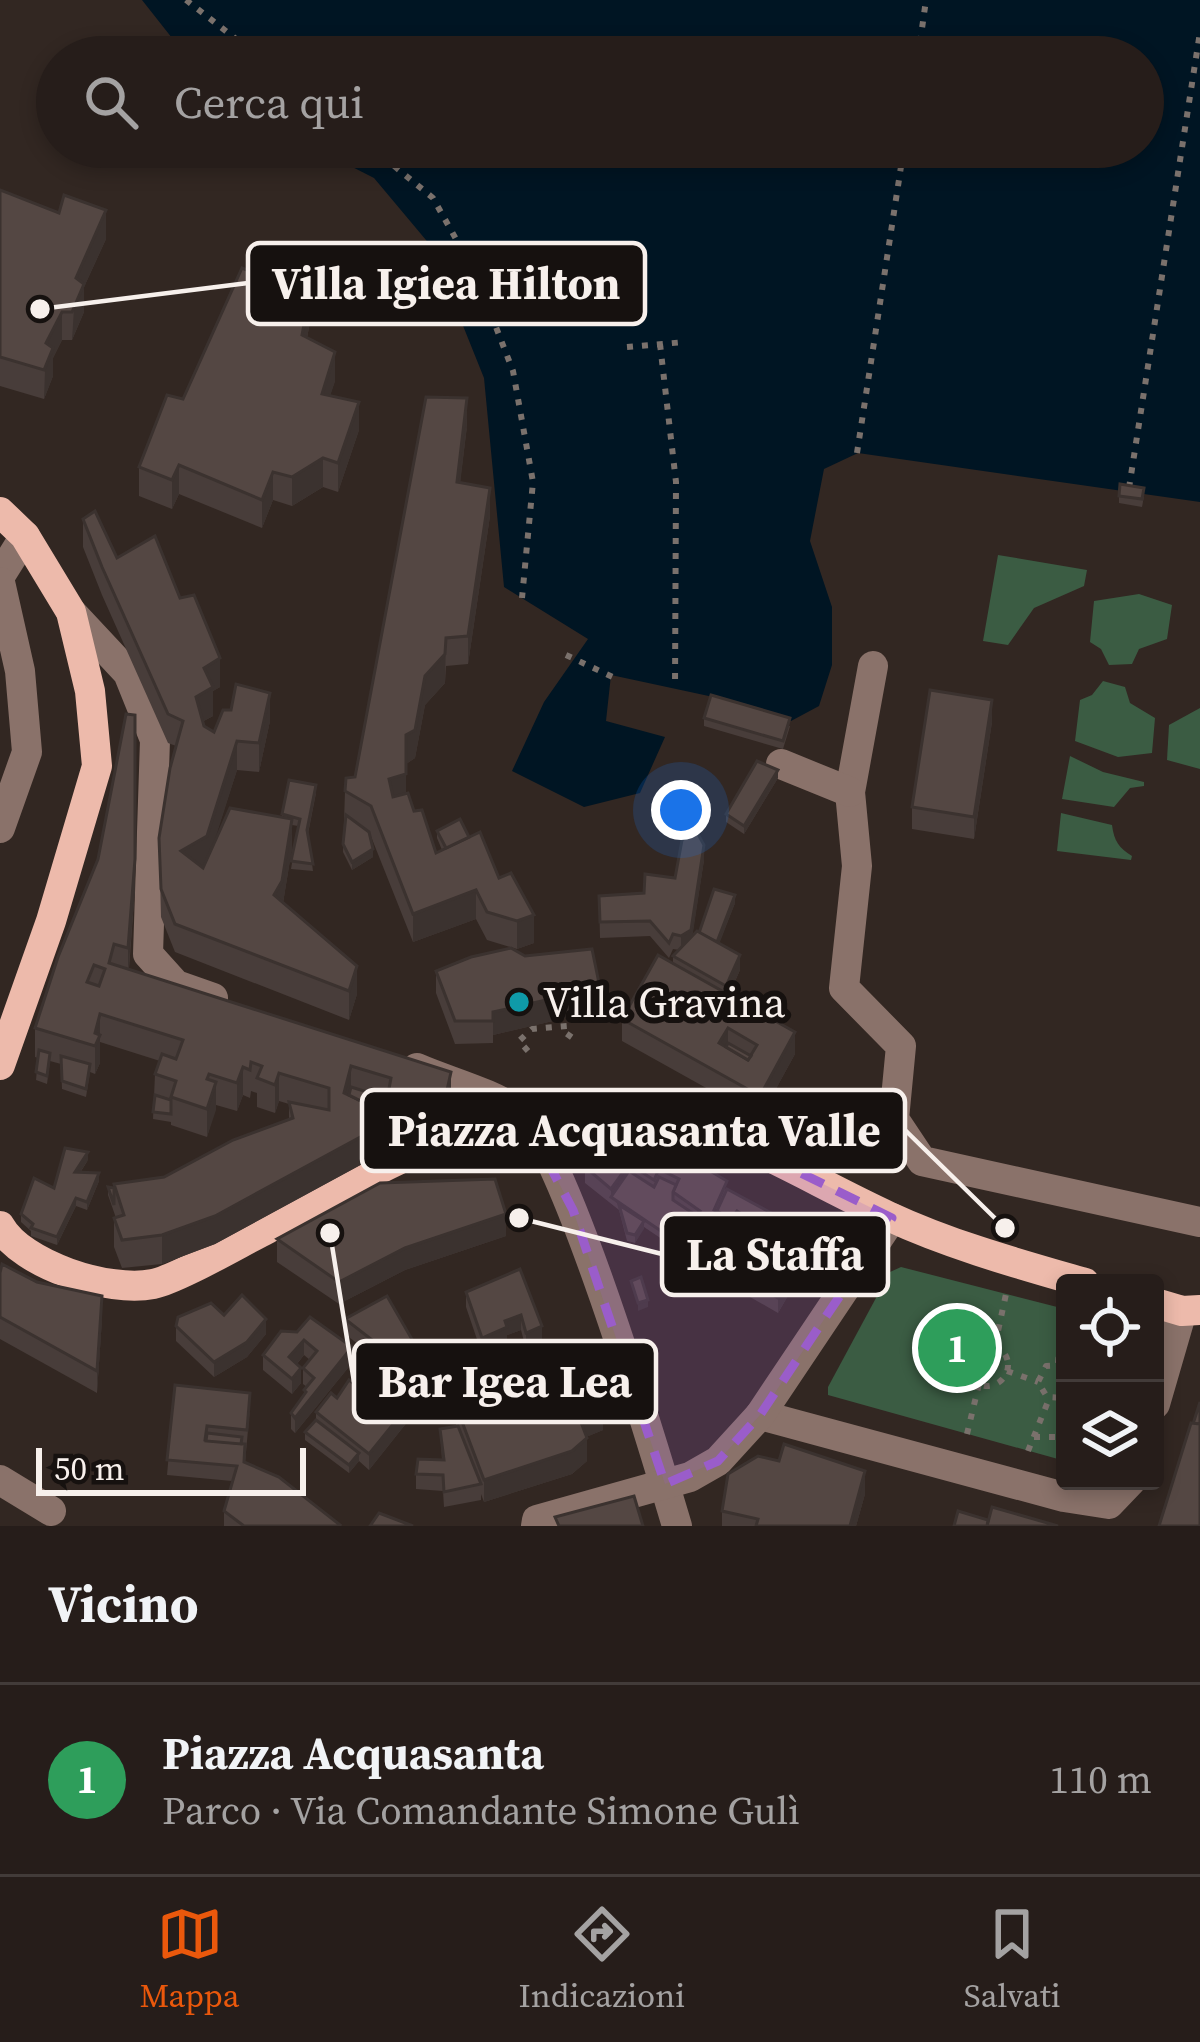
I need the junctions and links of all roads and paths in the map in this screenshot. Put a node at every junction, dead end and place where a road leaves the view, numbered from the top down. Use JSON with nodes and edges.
{"nodes":[{"id":1,"x":186,"y":0,"type":"edge"},
{"id":2,"x":926,"y":0,"type":"edge"},
{"id":3,"x":1200,"y":32,"type":"edge"},
{"id":4,"x":232,"y":36,"type":"edge"},
{"id":5,"x":921,"y":36,"type":"edge"},
{"id":6,"x":397,"y":168,"type":"edge"},
{"id":7,"x":901,"y":168,"type":"edge"},
{"id":8,"x":685,"y":342,"type":"dead end"},
{"id":9,"x":660,"y":344,"type":"junction"},
{"id":10,"x":627,"y":347,"type":"dead end"},
{"id":11,"x":857,"y":453,"type":"dead end"},
{"id":12,"x":1129,"y":492,"type":"edge"},
{"id":13,"x":0,"y":512,"type":"edge"},
{"id":14,"x":25,"y":536,"type":"junction"},
{"id":15,"x":0,"y":579,"type":"edge"},
{"id":16,"x":522,"y":598,"type":"dead end"},
{"id":17,"x":71,"y":612,"type":"junction"},
{"id":18,"x":566,"y":655,"type":"dead end"},
{"id":19,"x":873,"y":666,"type":"dead end"},
{"id":20,"x":619,"y":680,"type":"dead end"},
{"id":21,"x":675,"y":688,"type":"dead end"},
{"id":22,"x":782,"y":764,"type":"dead end"},
{"id":23,"x":850,"y":792,"type":"junction"},
{"id":24,"x":0,"y":828,"type":"edge"},
{"id":25,"x":242,"y":1007,"type":"edge"},
{"id":26,"x":564,"y":1043,"type":"dead end"},
{"id":27,"x":529,"y":1051,"type":"dead end"},
{"id":28,"x":397,"y":1059,"type":"edge"},
{"id":29,"x":0,"y":1065,"type":"edge"},
{"id":30,"x":522,"y":1113,"type":"junction"},
{"id":31,"x":892,"y":1218,"type":"junction"},
{"id":32,"x":1200,"y":1222,"type":"edge"},
{"id":33,"x":0,"y":1226,"type":"edge"},
{"id":34,"x":1058,"y":1274,"type":"edge"},
{"id":35,"x":1006,"y":1294,"type":"dead end"},
{"id":36,"x":1179,"y":1308,"type":"edge"},
{"id":37,"x":995,"y":1345,"type":"junction"},
{"id":38,"x":1056,"y":1366,"type":"edge"},
{"id":39,"x":1007,"y":1371,"type":"junction"},
{"id":40,"x":1038,"y":1382,"type":"junction"},
{"id":41,"x":1160,"y":1382,"type":"edge"},
{"id":42,"x":979,"y":1384,"type":"junction"},
{"id":43,"x":1049,"y":1399,"type":"junction"},
{"id":44,"x":1056,"y":1399,"type":"edge"},
{"id":45,"x":760,"y":1415,"type":"junction"},
{"id":46,"x":968,"y":1434,"type":"dead end"},
{"id":47,"x":1034,"y":1437,"type":"junction"},
{"id":48,"x":1056,"y":1437,"type":"edge"},
{"id":49,"x":1028,"y":1451,"type":"dead end"},
{"id":50,"x":0,"y":1480,"type":"edge"},
{"id":51,"x":665,"y":1484,"type":"junction"},
{"id":52,"x":1123,"y":1503,"type":"edge"},
{"id":53,"x":51,"y":1511,"type":"dead end"},
{"id":54,"x":536,"y":1526,"type":"edge"},
{"id":55,"x":677,"y":1526,"type":"edge"}],
"edges":[{"from":1,"to":4,"type":"path"},
{"from":2,"to":5,"type":"path"},
{"from":3,"to":12,"type":"path"},
{"from":6,"to":16,"type":"path"},
{"from":7,"to":11,"type":"path"},
{"from":8,"to":9,"type":"path"},
{"from":9,"to":10,"type":"path"},
{"from":9,"to":21,"type":"path"},
{"from":13,"to":14,"type":"main road"},
{"from":14,"to":15,"type":"street"},
{"from":14,"to":17,"type":"main road"},
{"from":15,"to":24,"type":"street"},
{"from":17,"to":25,"type":"street"},
{"from":17,"to":29,"type":"main road"},
{"from":18,"to":20,"type":"path"},
{"from":19,"to":23,"type":"street"},
{"from":22,"to":23,"type":"street"},
{"from":23,"to":32,"type":"street"},
{"from":26,"to":27,"type":"path"},
{"from":28,"to":30,"type":"street"},
{"from":30,"to":31,"type":"main road"},
{"from":30,"to":33,"type":"main road"},
{"from":30,"to":51,"type":"street"},
{"from":31,"to":34,"type":"main road"},
{"from":31,"to":45,"type":"street"},
{"from":35,"to":37,"type":"path"},
{"from":36,"to":41,"type":"street"},
{"from":37,"to":39,"type":"path"},
{"from":37,"to":42,"type":"path"},
{"from":38,"to":40,"type":"path"},
{"from":39,"to":40,"type":"path"},
{"from":39,"to":42,"type":"path"},
{"from":40,"to":43,"type":"path"},
{"from":42,"to":46,"type":"path"},
{"from":43,"to":44,"type":"path"},
{"from":43,"to":47,"type":"path"},
{"from":45,"to":51,"type":"street"},
{"from":45,"to":52,"type":"street"},
{"from":47,"to":48,"type":"path"},
{"from":47,"to":49,"type":"path"},
{"from":50,"to":53,"type":"street"},
{"from":51,"to":54,"type":"street"},
{"from":51,"to":55,"type":"street"}]}
